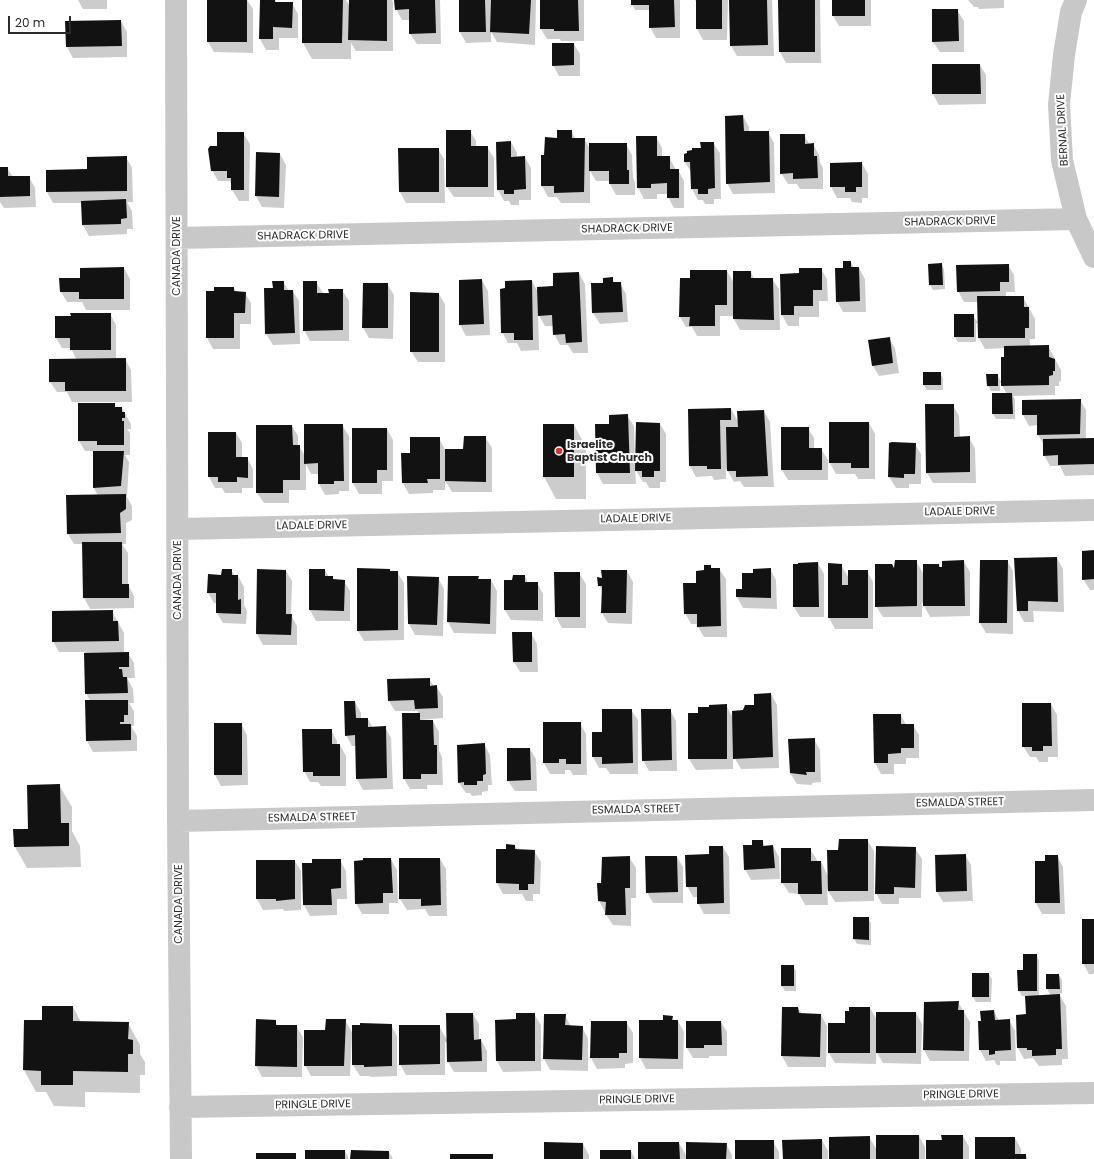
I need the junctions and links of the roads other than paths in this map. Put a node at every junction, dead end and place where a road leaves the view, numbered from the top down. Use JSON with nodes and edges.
{"nodes":[{"id":1,"x":176,"y":0,"type":"edge"},
{"id":2,"x":1076,"y":0,"type":"edge"},
{"id":3,"x":1076,"y":219,"type":"junction"},
{"id":4,"x":177,"y":238,"type":"junction"},
{"id":5,"x":1094,"y":257,"type":"edge"},
{"id":6,"x":1094,"y":510,"type":"edge"},
{"id":7,"x":178,"y":529,"type":"junction"},
{"id":8,"x":1094,"y":800,"type":"edge"},
{"id":9,"x":178,"y":821,"type":"junction"},
{"id":10,"x":1094,"y":1093,"type":"edge"},
{"id":11,"x":180,"y":1107,"type":"junction"},
{"id":12,"x":181,"y":1159,"type":"edge"}],
"edges":[{"from":1,"to":4,"type":"street","name":"CANADA DRIVE"},
{"from":2,"to":3,"type":"street","name":"BERNAL DRIVE"},
{"from":3,"to":4,"type":"street","name":"SHADRACK DRIVE"},
{"from":3,"to":5,"type":"street","name":"BERNAL DRIVE"},
{"from":4,"to":7,"type":"street","name":"CANADA DRIVE"},
{"from":6,"to":7,"type":"street","name":"LADALE DRIVE"},
{"from":7,"to":9,"type":"street","name":"CANADA DRIVE"},
{"from":8,"to":9,"type":"street","name":"ESMALDA STREET"},
{"from":9,"to":11,"type":"street","name":"CANADA DRIVE"},
{"from":10,"to":11,"type":"street","name":"PRINGLE DRIVE"},
{"from":11,"to":12,"type":"street","name":"CANADA DRIVE"}]}
